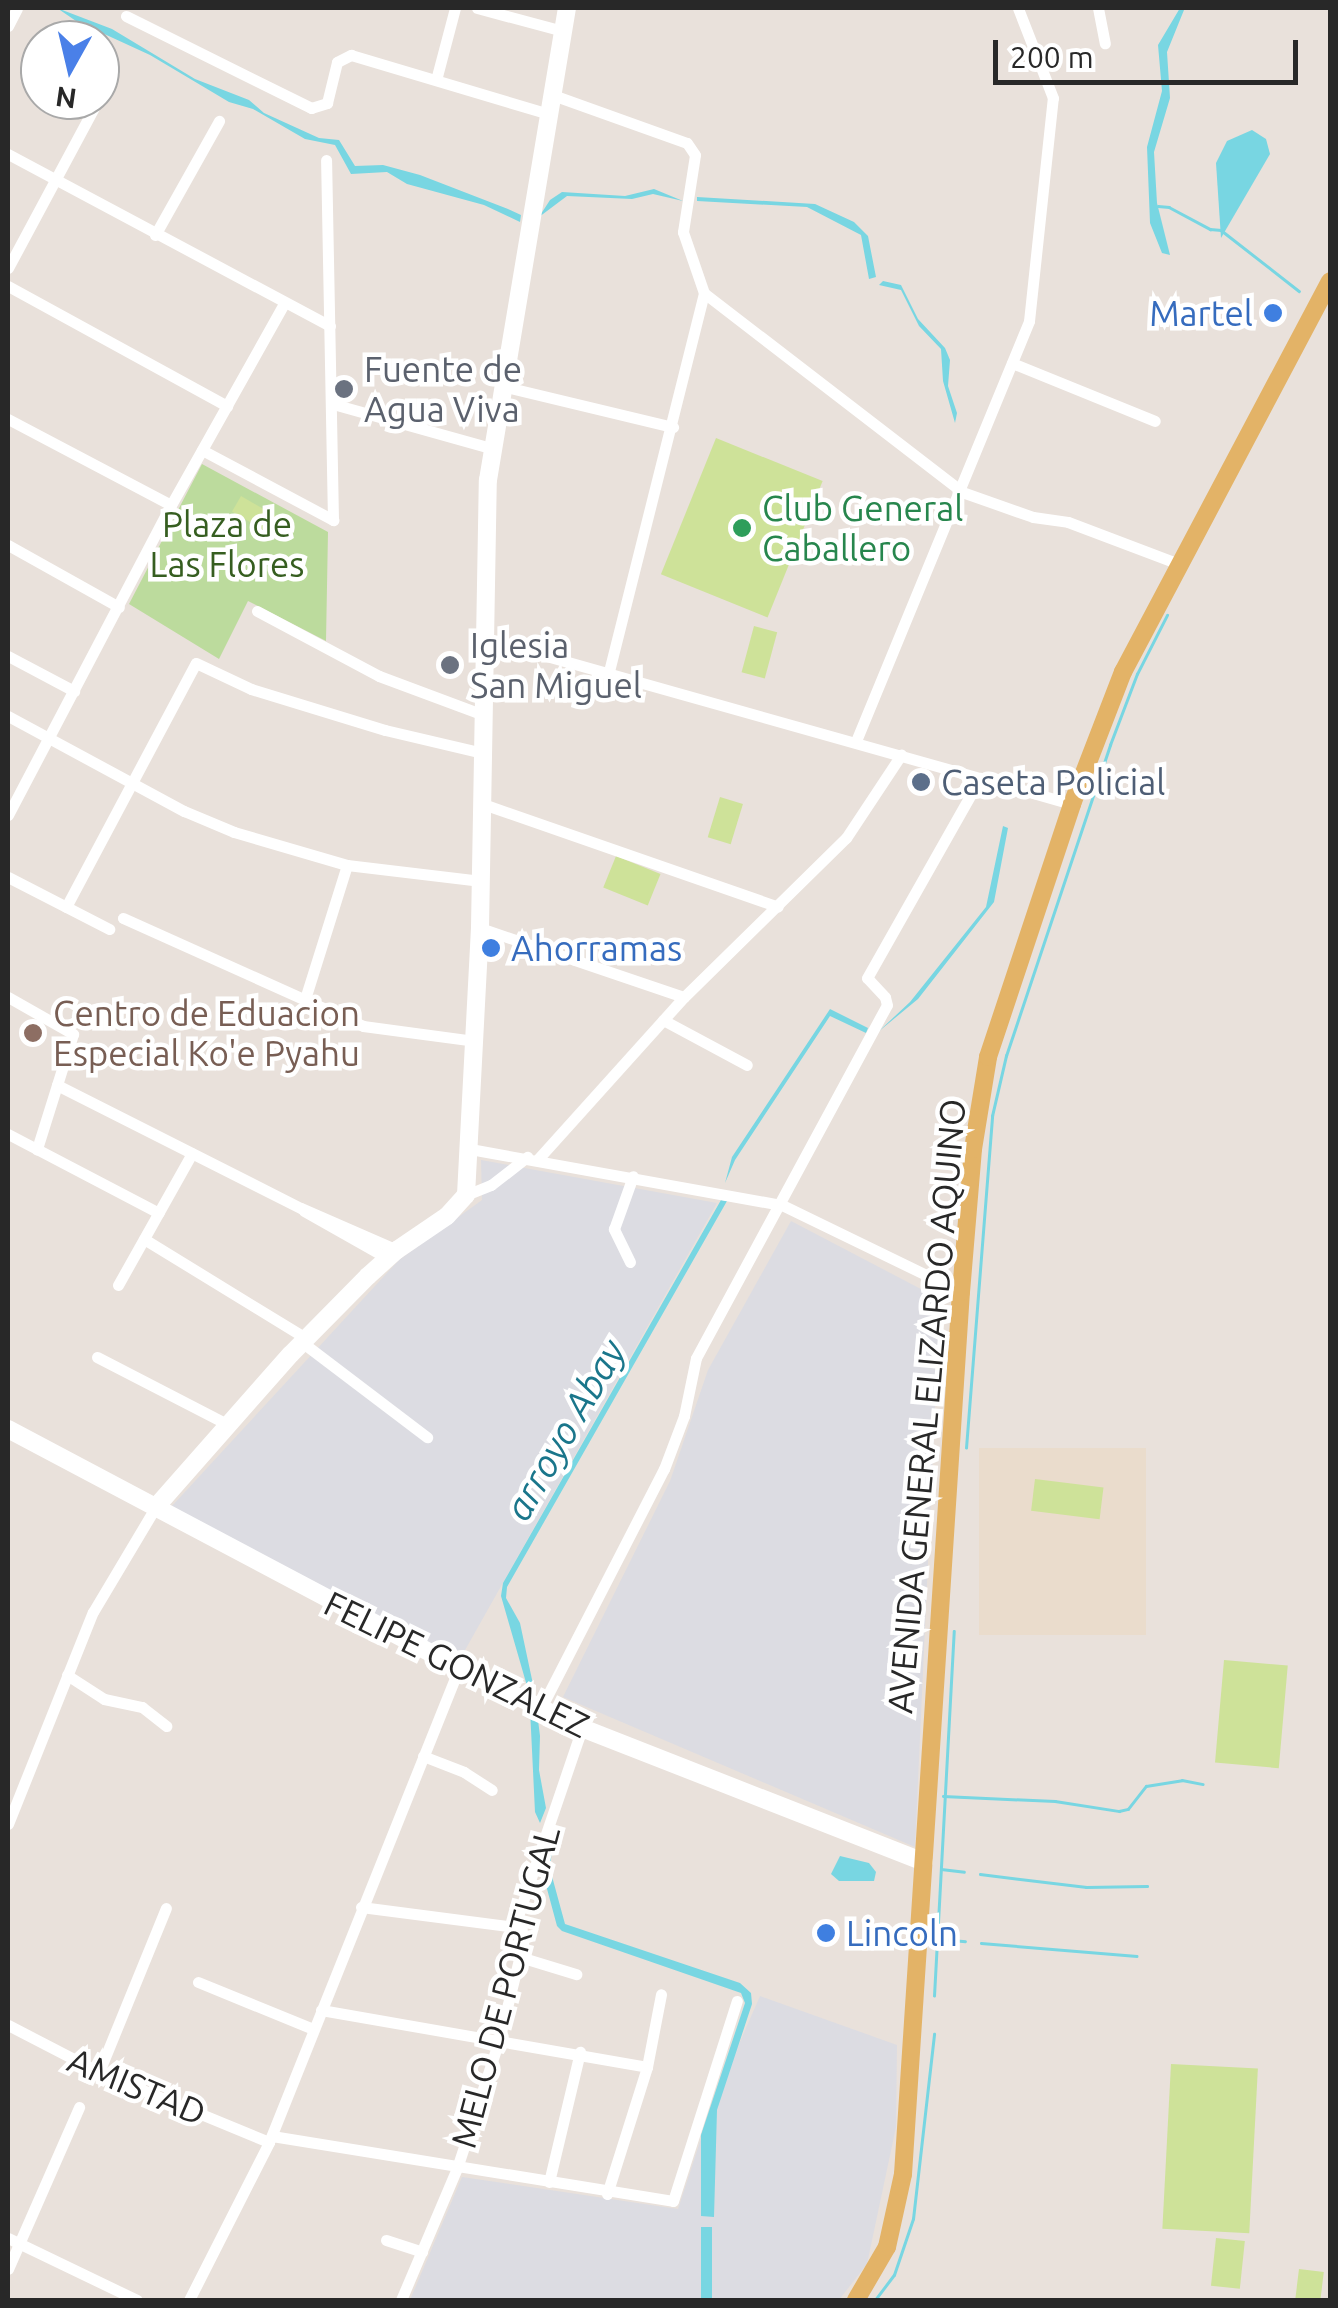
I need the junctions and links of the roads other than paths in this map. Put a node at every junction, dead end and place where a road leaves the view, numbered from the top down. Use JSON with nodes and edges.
{"nodes":[{"id":1,"x":17,"y":8,"type":"edge"},
{"id":2,"x":455,"y":8,"type":"edge"},
{"id":3,"x":477,"y":8,"type":"edge"},
{"id":4,"x":568,"y":8,"type":"edge"},
{"id":5,"x":1018,"y":8,"type":"edge"},
{"id":6,"x":1098,"y":8,"type":"edge"},
{"id":7,"x":126,"y":16,"type":"dead end"},
{"id":8,"x":8,"y":26,"type":"edge"},
{"id":9,"x":563,"y":31,"type":"junction"},
{"id":10,"x":1105,"y":44,"type":"dead end"},
{"id":11,"x":436,"y":80,"type":"junction"},
{"id":12,"x":550,"y":94,"type":"junction"},
{"id":13,"x":546,"y":113,"type":"junction"},
{"id":14,"x":87,"y":120,"type":"edge"},
{"id":15,"x":219,"y":121,"type":"dead end"},
{"id":16,"x":8,"y":154,"type":"edge"},
{"id":17,"x":326,"y":160,"type":"dead end"},
{"id":18,"x":54,"y":180,"type":"junction"},
{"id":19,"x":156,"y":235,"type":"junction"},
{"id":20,"x":8,"y":268,"type":"edge"},
{"id":21,"x":1330,"y":280,"type":"edge"},
{"id":22,"x":8,"y":286,"type":"edge"},
{"id":23,"x":704,"y":293,"type":"junction"},
{"id":24,"x":284,"y":304,"type":"junction"},
{"id":25,"x":330,"y":326,"type":"junction"},
{"id":26,"x":1012,"y":363,"type":"junction"},
{"id":27,"x":502,"y":386,"type":"junction"},
{"id":28,"x":333,"y":404,"type":"junction"},
{"id":29,"x":227,"y":406,"type":"junction"},
{"id":30,"x":8,"y":420,"type":"edge"},
{"id":31,"x":1155,"y":421,"type":"dead end"},
{"id":32,"x":673,"y":427,"type":"junction"},
{"id":33,"x":491,"y":448,"type":"junction"},
{"id":34,"x":202,"y":450,"type":"junction"},
{"id":35,"x":962,"y":492,"type":"junction"},
{"id":36,"x":171,"y":505,"type":"junction"},
{"id":37,"x":8,"y":546,"type":"edge"},
{"id":38,"x":1179,"y":564,"type":"junction"},
{"id":39,"x":119,"y":606,"type":"junction"},
{"id":40,"x":256,"y":612,"type":"dead end"},
{"id":41,"x":486,"y":639,"type":"junction"},
{"id":42,"x":8,"y":656,"type":"edge"},
{"id":43,"x":610,"y":672,"type":"junction"},
{"id":44,"x":74,"y":691,"type":"junction"},
{"id":45,"x":484,"y":715,"type":"junction"},
{"id":46,"x":8,"y":716,"type":"edge"},
{"id":47,"x":49,"y":737,"type":"junction"},
{"id":48,"x":856,"y":741,"type":"junction"},
{"id":49,"x":483,"y":754,"type":"junction"},
{"id":50,"x":901,"y":755,"type":"junction"},
{"id":51,"x":980,"y":778,"type":"junction"},
{"id":52,"x":131,"y":784,"type":"junction"},
{"id":53,"x":482,"y":804,"type":"junction"},
{"id":54,"x":1072,"y":804,"type":"junction"},
{"id":55,"x":8,"y":815,"type":"edge"},
{"id":56,"x":347,"y":865,"type":"junction"},
{"id":57,"x":8,"y":877,"type":"edge"},
{"id":58,"x":481,"y":880,"type":"junction"},
{"id":59,"x":66,"y":908,"type":"junction"},
{"id":60,"x":778,"y":908,"type":"junction"},
{"id":61,"x":123,"y":918,"type":"dead end"},
{"id":62,"x":480,"y":928,"type":"junction"},
{"id":63,"x":108,"y":929,"type":"dead end"},
{"id":64,"x":684,"y":997,"type":"junction"},
{"id":65,"x":8,"y":998,"type":"edge"},
{"id":66,"x":305,"y":999,"type":"junction"},
{"id":67,"x":663,"y":1020,"type":"junction"},
{"id":68,"x":476,"y":1040,"type":"junction"},
{"id":69,"x":747,"y":1065,"type":"dead end"},
{"id":70,"x":57,"y":1086,"type":"junction"},
{"id":71,"x":8,"y":1134,"type":"edge"},
{"id":72,"x":470,"y":1149,"type":"junction"},
{"id":73,"x":37,"y":1150,"type":"junction"},
{"id":74,"x":192,"y":1153,"type":"junction"},
{"id":75,"x":532,"y":1158,"type":"junction"},
{"id":76,"x":633,"y":1176,"type":"junction"},
{"id":77,"x":466,"y":1195,"type":"junction"},
{"id":78,"x":782,"y":1205,"type":"junction"},
{"id":79,"x":159,"y":1213,"type":"junction"},
{"id":80,"x":144,"y":1239,"type":"junction"},
{"id":81,"x":392,"y":1254,"type":"junction"},
{"id":82,"x":630,"y":1262,"type":"dead end"},
{"id":83,"x":118,"y":1285,"type":"dead end"},
{"id":84,"x":960,"y":1292,"type":"junction"},
{"id":85,"x":305,"y":1341,"type":"junction"},
{"id":86,"x":97,"y":1356,"type":"dead end"},
{"id":87,"x":229,"y":1426,"type":"junction"},
{"id":88,"x":8,"y":1429,"type":"edge"},
{"id":89,"x":427,"y":1437,"type":"dead end"},
{"id":90,"x":155,"y":1508,"type":"junction"},
{"id":91,"x":459,"y":1668,"type":"junction"},
{"id":92,"x":68,"y":1675,"type":"junction"},
{"id":93,"x":541,"y":1708,"type":"junction"},
{"id":94,"x":166,"y":1726,"type":"dead end"},
{"id":95,"x":582,"y":1728,"type":"junction"},
{"id":96,"x":423,"y":1756,"type":"junction"},
{"id":97,"x":492,"y":1790,"type":"dead end"},
{"id":98,"x":8,"y":1824,"type":"edge"},
{"id":99,"x":924,"y":1862,"type":"junction"},
{"id":100,"x":361,"y":1906,"type":"junction"},
{"id":101,"x":166,"y":1908,"type":"dead end"},
{"id":102,"x":522,"y":1928,"type":"junction"},
{"id":103,"x":520,"y":1956,"type":"junction"},
{"id":104,"x":576,"y":1974,"type":"dead end"},
{"id":105,"x":198,"y":1982,"type":"dead end"},
{"id":106,"x":661,"y":1994,"type":"dead end"},
{"id":107,"x":737,"y":2001,"type":"dead end"},
{"id":108,"x":321,"y":2010,"type":"junction"},
{"id":109,"x":8,"y":2026,"type":"edge"},
{"id":110,"x":314,"y":2030,"type":"junction"},
{"id":111,"x":498,"y":2040,"type":"junction"},
{"id":112,"x":580,"y":2052,"type":"junction"},
{"id":113,"x":647,"y":2067,"type":"junction"},
{"id":114,"x":99,"y":2072,"type":"junction"},
{"id":115,"x":79,"y":2108,"type":"dead end"},
{"id":116,"x":270,"y":2139,"type":"junction"},
{"id":117,"x":457,"y":2168,"type":"junction"},
{"id":118,"x":549,"y":2182,"type":"junction"},
{"id":119,"x":607,"y":2194,"type":"junction"},
{"id":120,"x":386,"y":2240,"type":"dead end"},
{"id":121,"x":13,"y":2241,"type":"edge"},
{"id":122,"x":422,"y":2252,"type":"junction"},
{"id":123,"x":8,"y":2270,"type":"edge"},
{"id":124,"x":137,"y":2300,"type":"edge"},
{"id":125,"x":189,"y":2300,"type":"edge"},
{"id":126,"x":401,"y":2300,"type":"edge"},
{"id":127,"x":856,"y":2300,"type":"edge"}],
"edges":[{"from":1,"to":8,"type":"street"},
{"from":2,"to":11,"type":"street"},
{"from":3,"to":9,"type":"street"},
{"from":4,"to":9,"type":"street"},
{"from":5,"to":26,"type":"street"},
{"from":6,"to":10,"type":"street"},
{"from":7,"to":11,"type":"street"},
{"from":9,"to":12,"type":"street"},
{"from":11,"to":13,"type":"street"},
{"from":12,"to":13,"type":"street"},
{"from":12,"to":23,"type":"street"},
{"from":13,"to":27,"type":"street"},
{"from":14,"to":18,"type":"street"},
{"from":15,"to":19,"type":"street"},
{"from":16,"to":18,"type":"street"},
{"from":17,"to":25,"type":"street"},
{"from":18,"to":19,"type":"street"},
{"from":18,"to":20,"type":"street"},
{"from":19,"to":24,"type":"street"},
{"from":21,"to":38,"type":"main road","name":"AVENIDA GENERAL ELIZARDO AQUINO"},
{"from":22,"to":29,"type":"street"},
{"from":23,"to":32,"type":"street"},
{"from":23,"to":35,"type":"street"},
{"from":24,"to":25,"type":"street"},
{"from":24,"to":29,"type":"street"},
{"from":25,"to":28,"type":"street"},
{"from":26,"to":31,"type":"street"},
{"from":26,"to":35,"type":"street"},
{"from":27,"to":32,"type":"street"},
{"from":27,"to":33,"type":"street"},
{"from":28,"to":33,"type":"street"},
{"from":28,"to":34,"type":"street"},
{"from":29,"to":34,"type":"street"},
{"from":30,"to":36,"type":"street"},
{"from":32,"to":43,"type":"street"},
{"from":33,"to":41,"type":"street"},
{"from":34,"to":36,"type":"street"},
{"from":35,"to":38,"type":"street"},
{"from":35,"to":48,"type":"street"},
{"from":36,"to":39,"type":"street"},
{"from":37,"to":39,"type":"street"},
{"from":38,"to":54,"type":"main road","name":"AVENIDA GENERAL ELIZARDO AQUINO"},
{"from":39,"to":44,"type":"street"},
{"from":40,"to":45,"type":"street"},
{"from":41,"to":43,"type":"street"},
{"from":41,"to":45,"type":"street"},
{"from":42,"to":44,"type":"street"},
{"from":43,"to":48,"type":"street"},
{"from":44,"to":47,"type":"street"},
{"from":45,"to":49,"type":"street"},
{"from":46,"to":47,"type":"street"},
{"from":47,"to":52,"type":"street"},
{"from":47,"to":55,"type":"street"},
{"from":48,"to":50,"type":"street"},
{"from":49,"to":52,"type":"street"},
{"from":49,"to":53,"type":"street"},
{"from":50,"to":51,"type":"street"},
{"from":50,"to":60,"type":"street"},
{"from":51,"to":54,"type":"street"},
{"from":51,"to":78,"type":"street"},
{"from":52,"to":56,"type":"street"},
{"from":52,"to":59,"type":"street"},
{"from":53,"to":58,"type":"street"},
{"from":53,"to":60,"type":"street"},
{"from":54,"to":84,"type":"main road","name":"AVENIDA GENERAL ELIZARDO AQUINO"},
{"from":56,"to":58,"type":"street"},
{"from":56,"to":66,"type":"street"},
{"from":57,"to":59,"type":"street"},
{"from":58,"to":62,"type":"street"},
{"from":59,"to":63,"type":"street"},
{"from":60,"to":64,"type":"street"},
{"from":61,"to":66,"type":"street"},
{"from":62,"to":64,"type":"street"},
{"from":62,"to":68,"type":"street"},
{"from":64,"to":67,"type":"street"},
{"from":65,"to":70,"type":"street"},
{"from":66,"to":68,"type":"street"},
{"from":67,"to":69,"type":"street"},
{"from":67,"to":75,"type":"street"},
{"from":68,"to":72,"type":"street"},
{"from":70,"to":73,"type":"street"},
{"from":70,"to":74,"type":"street"},
{"from":71,"to":73,"type":"street"},
{"from":72,"to":75,"type":"street"},
{"from":72,"to":77,"type":"street"},
{"from":73,"to":79,"type":"street"},
{"from":74,"to":79,"type":"street"},
{"from":74,"to":81,"type":"street"},
{"from":75,"to":76,"type":"street"},
{"from":75,"to":77,"type":"street"},
{"from":76,"to":78,"type":"street"},
{"from":76,"to":82,"type":"street"},
{"from":77,"to":81,"type":"street"},
{"from":78,"to":84,"type":"street"},
{"from":78,"to":93,"type":"street"},
{"from":79,"to":80,"type":"street"},
{"from":80,"to":83,"type":"street"},
{"from":80,"to":85,"type":"street"},
{"from":81,"to":85,"type":"street"},
{"from":84,"to":99,"type":"main road","name":"AVENIDA GENERAL ELIZARDO AQUINO"},
{"from":85,"to":87,"type":"street"},
{"from":85,"to":89,"type":"street"},
{"from":86,"to":87,"type":"street"},
{"from":87,"to":90,"type":"street"},
{"from":88,"to":90,"type":"street","name":"FELIPE GONZALEZ"},
{"from":90,"to":91,"type":"street","name":"FELIPE GONZALEZ"},
{"from":90,"to":92,"type":"street"},
{"from":91,"to":93,"type":"street","name":"FELIPE GONZALEZ"},
{"from":91,"to":96,"type":"street"},
{"from":92,"to":94,"type":"street"},
{"from":92,"to":98,"type":"street"},
{"from":93,"to":95,"type":"street","name":"FELIPE GONZALEZ"},
{"from":95,"to":99,"type":"street","name":"FELIPE GONZALEZ"},
{"from":95,"to":102,"type":"street","name":"MELO DE PORTUGAL"},
{"from":96,"to":97,"type":"street"},
{"from":96,"to":100,"type":"street"},
{"from":99,"to":127,"type":"main road","name":"AVENIDA GENERAL ELIZARDO AQUINO"},
{"from":100,"to":102,"type":"street"},
{"from":100,"to":108,"type":"street"},
{"from":101,"to":114,"type":"street"},
{"from":102,"to":103,"type":"street","name":"MELO DE PORTUGAL"},
{"from":103,"to":104,"type":"street"},
{"from":103,"to":111,"type":"street","name":"MELO DE PORTUGAL"},
{"from":105,"to":110,"type":"street"},
{"from":106,"to":113,"type":"street"},
{"from":107,"to":119,"type":"street","name":"AMISTAD"},
{"from":108,"to":110,"type":"street"},
{"from":108,"to":111,"type":"street"},
{"from":109,"to":114,"type":"street","name":"AMISTAD"},
{"from":110,"to":116,"type":"street"},
{"from":111,"to":112,"type":"street"},
{"from":111,"to":117,"type":"street","name":"MELO DE PORTUGAL"},
{"from":112,"to":113,"type":"street"},
{"from":112,"to":118,"type":"street"},
{"from":113,"to":119,"type":"street"},
{"from":114,"to":116,"type":"street","name":"AMISTAD"},
{"from":115,"to":121,"type":"street"},
{"from":116,"to":117,"type":"street","name":"AMISTAD"},
{"from":116,"to":125,"type":"street"},
{"from":117,"to":118,"type":"street","name":"AMISTAD"},
{"from":117,"to":122,"type":"street","name":"MELO DE PORTUGAL"},
{"from":118,"to":119,"type":"street","name":"AMISTAD"},
{"from":120,"to":122,"type":"street"},
{"from":121,"to":123,"type":"street"},
{"from":121,"to":124,"type":"street"},
{"from":122,"to":126,"type":"street","name":"MELO DE PORTUGAL"}]}
